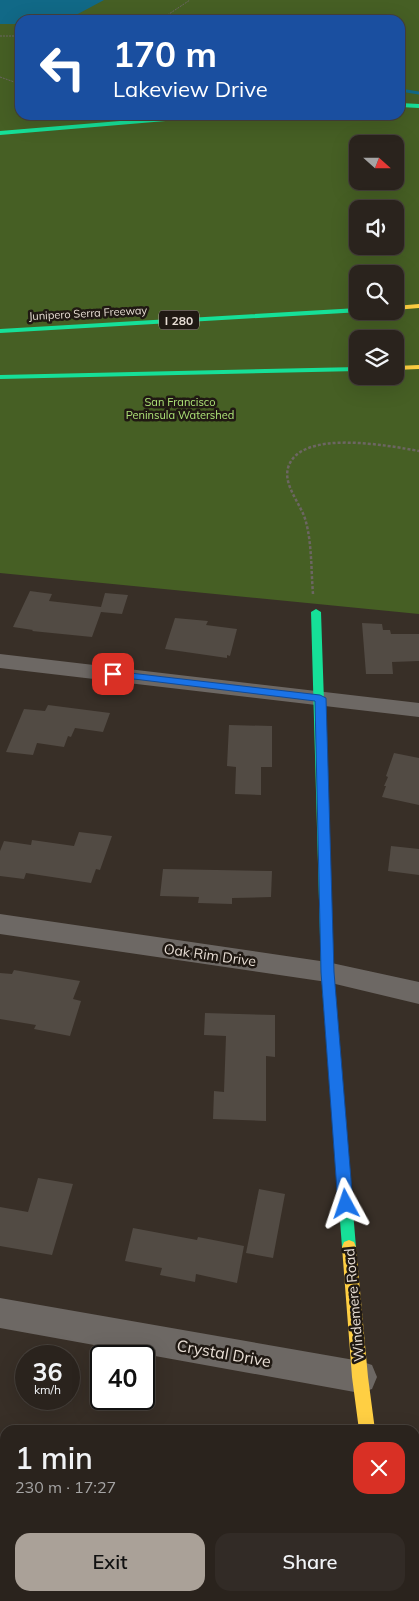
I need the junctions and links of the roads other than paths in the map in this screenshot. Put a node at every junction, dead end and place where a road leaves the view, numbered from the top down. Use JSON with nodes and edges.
{"nodes":[{"id":1,"x":405,"y":105,"type":"edge"},
{"id":2,"x":419,"y":106,"type":"edge"},
{"id":3,"x":154,"y":120,"type":"edge"},
{"id":4,"x":0,"y":133,"type":"edge"},
{"id":5,"x":419,"y":306,"type":"edge"},
{"id":6,"x":404,"y":307,"type":"edge"},
{"id":7,"x":349,"y":311,"type":"edge"},
{"id":8,"x":0,"y":331,"type":"edge"},
{"id":9,"x":349,"y":369,"type":"edge"},
{"id":10,"x":404,"y":369,"type":"edge"},
{"id":11,"x":419,"y":369,"type":"edge"},
{"id":12,"x":0,"y":378,"type":"edge"},
{"id":13,"x":316,"y":612,"type":"road end"},
{"id":14,"x":0,"y":661,"type":"edge"},
{"id":15,"x":320,"y":698,"type":"junction"},
{"id":16,"x":419,"y":710,"type":"edge"},
{"id":17,"x":0,"y":924,"type":"edge"},
{"id":18,"x":327,"y":972,"type":"junction"},
{"id":19,"x":419,"y":994,"type":"edge"},
{"id":20,"x":0,"y":1313,"type":"edge"},
{"id":21,"x":360,"y":1377,"type":"junction"},
{"id":22,"x":366,"y":1425,"type":"edge"}],
"edges":[{"from":1,"to":2,"type":"main road"},
{"from":3,"to":4,"type":"main road"},
{"from":5,"to":6,"type":"main road"},
{"from":7,"to":8,"type":"main road","name":"Junipero Serra Freeway","number":"I 280"},
{"from":9,"to":12,"type":"main road"},
{"from":10,"to":11,"type":"main road"},
{"from":13,"to":15,"type":"main road","name":"Windemere Road"},
{"from":14,"to":15,"type":"street"},
{"from":15,"to":16,"type":"street"},
{"from":15,"to":18,"type":"main road","name":"Windemere Road"},
{"from":17,"to":18,"type":"street","name":"Oak Rim Drive"},
{"from":18,"to":19,"type":"street","name":"Oak Rim Drive"},
{"from":18,"to":21,"type":"main road","name":"Windemere Road"},
{"from":20,"to":21,"type":"street","name":"Crystal Drive"},
{"from":21,"to":22,"type":"main road","name":"Windemere Road"}]}
